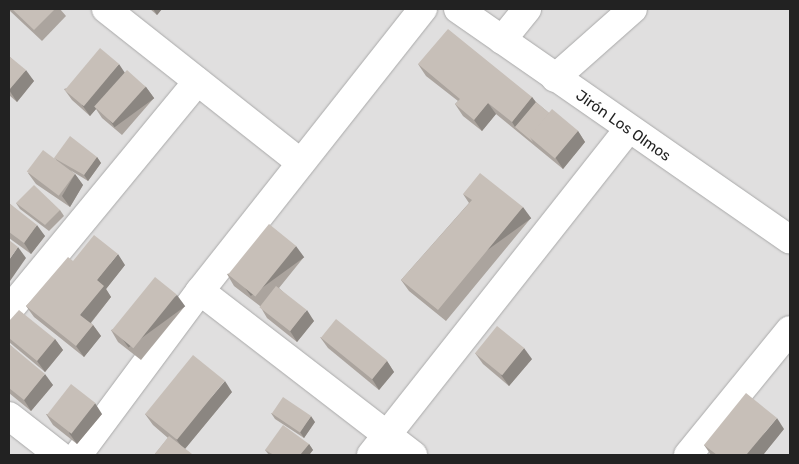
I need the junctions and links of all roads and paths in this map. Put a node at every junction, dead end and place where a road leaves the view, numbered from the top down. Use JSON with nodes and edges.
{"nodes":[{"id":1,"x":106,"y":9,"type":"edge"},
{"id":2,"x":423,"y":9,"type":"edge"},
{"id":3,"x":458,"y":9,"type":"edge"},
{"id":4,"x":527,"y":9,"type":"edge"},
{"id":5,"x":633,"y":9,"type":"edge"},
{"id":6,"x":502,"y":40,"type":"junction"},
{"id":7,"x":555,"y":78,"type":"junction"},
{"id":8,"x":197,"y":82,"type":"junction"},
{"id":9,"x":628,"y":130,"type":"junction"},
{"id":10,"x":302,"y":163,"type":"junction"},
{"id":11,"x":787,"y":233,"type":"edge"},
{"id":12,"x":200,"y":291,"type":"junction"},
{"id":13,"x":9,"y":310,"type":"edge"},
{"id":14,"x":790,"y":330,"type":"edge"},
{"id":15,"x":9,"y":416,"type":"edge"},
{"id":16,"x":378,"y":445,"type":"edge"},
{"id":17,"x":59,"y":455,"type":"edge"},
{"id":18,"x":78,"y":455,"type":"edge"},
{"id":19,"x":413,"y":455,"type":"edge"},
{"id":20,"x":688,"y":455,"type":"edge"}],
"edges":[{"from":1,"to":8,"type":"street"},
{"from":2,"to":10,"type":"street"},
{"from":3,"to":6,"type":"street","name":"Jirón Los Olmos"},
{"from":4,"to":6,"type":"street"},
{"from":5,"to":7,"type":"street"},
{"from":6,"to":7,"type":"street","name":"Jirón Los Olmos"},
{"from":7,"to":9,"type":"street","name":"Jirón Los Olmos"},
{"from":8,"to":10,"type":"street"},
{"from":8,"to":13,"type":"street"},
{"from":9,"to":11,"type":"street","name":"Jirón Los Olmos"},
{"from":9,"to":16,"type":"street"},
{"from":10,"to":12,"type":"street"},
{"from":12,"to":16,"type":"street"},
{"from":12,"to":18,"type":"street"},
{"from":14,"to":20,"type":"street"},
{"from":15,"to":17,"type":"street"},
{"from":16,"to":19,"type":"street"}]}
